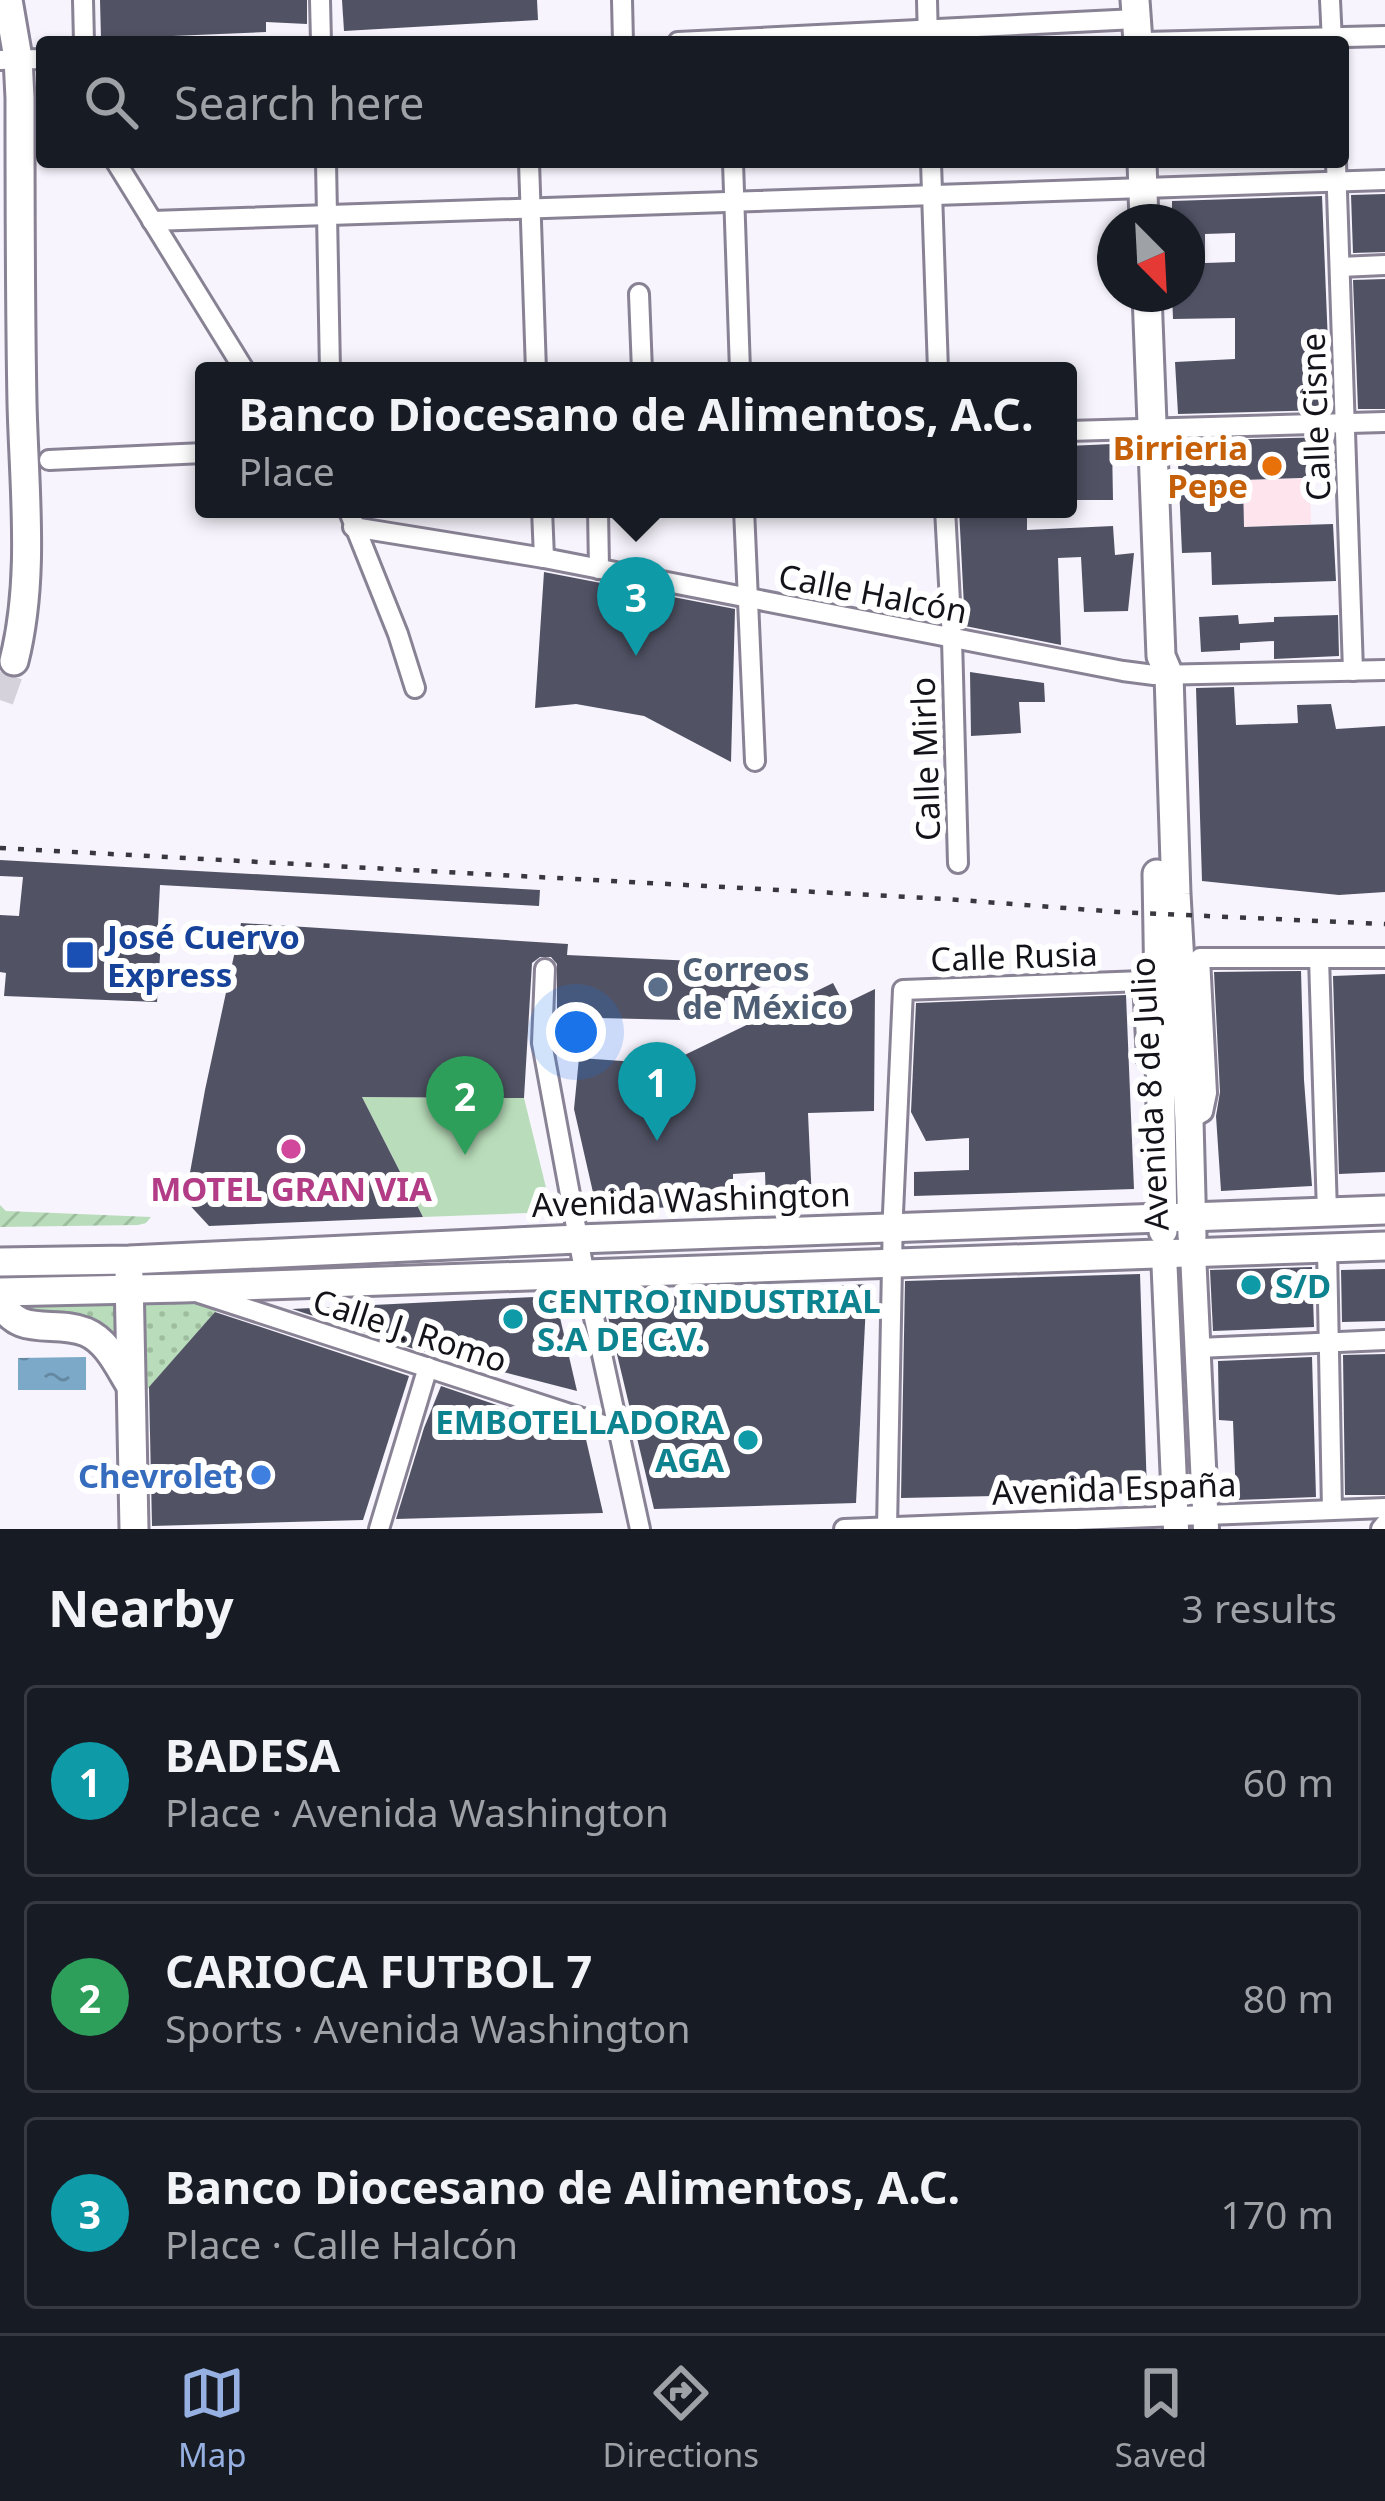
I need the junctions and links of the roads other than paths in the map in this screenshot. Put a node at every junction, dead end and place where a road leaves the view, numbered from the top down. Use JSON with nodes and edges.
{"nodes":[{"id":1,"x":8,"y":0,"type":"edge"},
{"id":2,"x":83,"y":0,"type":"edge"},
{"id":3,"x":320,"y":0,"type":"edge"},
{"id":4,"x":622,"y":0,"type":"edge"},
{"id":5,"x":927,"y":0,"type":"edge"},
{"id":6,"x":1330,"y":0,"type":"edge"},
{"id":7,"x":1138,"y":26,"type":"edge"},
{"id":8,"x":85,"y":36,"type":"edge"},
{"id":9,"x":321,"y":36,"type":"edge"},
{"id":10,"x":623,"y":36,"type":"edge"},
{"id":11,"x":928,"y":36,"type":"edge"},
{"id":12,"x":947,"y":36,"type":"edge"},
{"id":13,"x":1277,"y":36,"type":"edge"},
{"id":14,"x":1332,"y":36,"type":"edge"},
{"id":15,"x":1385,"y":37,"type":"edge"},
{"id":16,"x":1349,"y":39,"type":"edge"},
{"id":17,"x":20,"y":59,"type":"edge"},
{"id":18,"x":120,"y":168,"type":"edge"},
{"id":19,"x":326,"y":168,"type":"edge"},
{"id":20,"x":529,"y":168,"type":"edge"},
{"id":21,"x":733,"y":168,"type":"edge"},
{"id":22,"x":931,"y":168,"type":"edge"},
{"id":23,"x":1336,"y":172,"type":"edge"},
{"id":24,"x":1142,"y":174,"type":"edge"},
{"id":25,"x":1385,"y":180,"type":"edge"},
{"id":26,"x":932,"y":194,"type":"junction"},
{"id":27,"x":734,"y":202,"type":"junction"},
{"id":28,"x":1143,"y":204,"type":"edge"},
{"id":29,"x":530,"y":208,"type":"junction"},
{"id":30,"x":328,"y":214,"type":"junction"},
{"id":31,"x":152,"y":221,"type":"junction"},
{"id":32,"x":1385,"y":265,"type":"edge"},
{"id":33,"x":1340,"y":267,"type":"junction"},
{"id":34,"x":639,"y":294,"type":"dead end"},
{"id":35,"x":1148,"y":312,"type":"edge"},
{"id":36,"x":239,"y":362,"type":"edge"},
{"id":37,"x":331,"y":362,"type":"edge"},
{"id":38,"x":536,"y":362,"type":"edge"},
{"id":39,"x":642,"y":362,"type":"edge"},
{"id":40,"x":740,"y":362,"type":"edge"},
{"id":41,"x":938,"y":362,"type":"edge"},
{"id":42,"x":1385,"y":422,"type":"edge"},
{"id":43,"x":1346,"y":423,"type":"junction"},
{"id":44,"x":1152,"y":428,"type":"junction"},
{"id":45,"x":1077,"y":431,"type":"edge"},
{"id":46,"x":195,"y":453,"type":"edge"},
{"id":47,"x":49,"y":460,"type":"dead end"},
{"id":48,"x":351,"y":518,"type":"edge"},
{"id":49,"x":542,"y":518,"type":"edge"},
{"id":50,"x":598,"y":518,"type":"edge"},
{"id":51,"x":744,"y":518,"type":"edge"},
{"id":52,"x":945,"y":518,"type":"edge"},
{"id":53,"x":544,"y":558,"type":"junction"},
{"id":54,"x":599,"y":569,"type":"junction"},
{"id":55,"x":747,"y":599,"type":"junction"},
{"id":56,"x":952,"y":638,"type":"junction"},
{"id":57,"x":14,"y":661,"type":"tunnel mouth"},
{"id":58,"x":1161,"y":668,"type":"junction"},
{"id":59,"x":1385,"y":670,"type":"edge"},
{"id":60,"x":1353,"y":671,"type":"junction"},
{"id":61,"x":415,"y":688,"type":"dead end"},
{"id":62,"x":754,"y":761,"type":"dead end"},
{"id":63,"x":958,"y":862,"type":"dead end"},
{"id":64,"x":1319,"y":958,"type":"junction"},
{"id":65,"x":1385,"y":958,"type":"edge"},
{"id":66,"x":545,"y":969,"type":"dead end"},
{"id":67,"x":1189,"y":1120,"type":"junction"},
{"id":68,"x":1161,"y":1141,"type":"junction"},
{"id":69,"x":1385,"y":1210,"type":"edge"},
{"id":70,"x":1327,"y":1212,"type":"junction"},
{"id":71,"x":1191,"y":1217,"type":"junction"},
{"id":72,"x":1162,"y":1219,"type":"junction"},
{"id":73,"x":893,"y":1227,"type":"junction"},
{"id":74,"x":578,"y":1239,"type":"junction"},
{"id":75,"x":1385,"y":1246,"type":"edge"},
{"id":76,"x":1327,"y":1248,"type":"junction"},
{"id":77,"x":1193,"y":1253,"type":"junction"},
{"id":78,"x":1164,"y":1254,"type":"junction"},
{"id":79,"x":129,"y":1260,"type":"junction"},
{"id":80,"x":0,"y":1262,"type":"edge"},
{"id":81,"x":892,"y":1263,"type":"junction"},
{"id":82,"x":586,"y":1274,"type":"junction"},
{"id":83,"x":183,"y":1288,"type":"junction"},
{"id":84,"x":129,"y":1290,"type":"junction"},
{"id":85,"x":0,"y":1296,"type":"edge"},
{"id":86,"x":1385,"y":1340,"type":"edge"},
{"id":87,"x":1330,"y":1342,"type":"junction"},
{"id":88,"x":1198,"y":1348,"type":"junction"},
{"id":89,"x":428,"y":1367,"type":"junction"},
{"id":90,"x":131,"y":1387,"type":"junction"},
{"id":91,"x":619,"y":1430,"type":"junction"},
{"id":92,"x":1385,"y":1508,"type":"edge"},
{"id":93,"x":1332,"y":1510,"type":"junction"},
{"id":94,"x":1175,"y":1522,"type":"edge"},
{"id":95,"x":1206,"y":1522,"type":"edge"},
{"id":96,"x":887,"y":1528,"type":"edge"},
{"id":97,"x":134,"y":1529,"type":"edge"},
{"id":98,"x":379,"y":1529,"type":"edge"},
{"id":99,"x":640,"y":1529,"type":"edge"},
{"id":100,"x":844,"y":1529,"type":"edge"}],
"edges":[{"from":1,"to":17,"type":"main road"},
{"from":2,"to":8,"type":"street"},
{"from":3,"to":9,"type":"street"},
{"from":4,"to":10,"type":"street"},
{"from":5,"to":11,"type":"street"},
{"from":6,"to":14,"type":"street"},
{"from":7,"to":12,"type":"street"},
{"from":7,"to":13,"type":"street"},
{"from":15,"to":16,"type":"street"},
{"from":17,"to":57,"type":"main road"},
{"from":18,"to":31,"type":"street"},
{"from":19,"to":30,"type":"street"},
{"from":20,"to":29,"type":"street"},
{"from":21,"to":27,"type":"street"},
{"from":22,"to":26,"type":"street"},
{"from":23,"to":24,"type":"street"},
{"from":23,"to":25,"type":"street"},
{"from":23,"to":33,"type":"street","name":"Calle Cisne"},
{"from":24,"to":26,"type":"street"},
{"from":24,"to":28,"type":"main road"},
{"from":26,"to":27,"type":"street"},
{"from":26,"to":41,"type":"street"},
{"from":27,"to":29,"type":"street"},
{"from":27,"to":40,"type":"street"},
{"from":29,"to":30,"type":"street"},
{"from":29,"to":38,"type":"street"},
{"from":30,"to":31,"type":"street"},
{"from":30,"to":37,"type":"street"},
{"from":31,"to":36,"type":"street"},
{"from":32,"to":33,"type":"street"},
{"from":33,"to":43,"type":"street","name":"Calle Cisne"},
{"from":34,"to":39,"type":"street"},
{"from":35,"to":44,"type":"main road","name":"Avenida 8 de Julio"},
{"from":42,"to":43,"type":"street"},
{"from":43,"to":44,"type":"street"},
{"from":43,"to":60,"type":"street","name":"Calle Cisne"},
{"from":44,"to":45,"type":"street"},
{"from":44,"to":58,"type":"main road","name":"Avenida 8 de Julio"},
{"from":46,"to":47,"type":"street"},
{"from":48,"to":53,"type":"street","name":"Calle Halcón"},
{"from":48,"to":61,"type":"street"},
{"from":49,"to":53,"type":"street"},
{"from":50,"to":54,"type":"street"},
{"from":51,"to":55,"type":"street"},
{"from":52,"to":56,"type":"street","name":"Calle Mirlo"},
{"from":53,"to":54,"type":"street","name":"Calle Halcón"},
{"from":54,"to":55,"type":"street","name":"Calle Halcón"},
{"from":55,"to":56,"type":"street","name":"Calle Halcón"},
{"from":55,"to":62,"type":"street"},
{"from":56,"to":58,"type":"street","name":"Calle Halcón"},
{"from":56,"to":63,"type":"street","name":"Calle Mirlo"},
{"from":58,"to":60,"type":"street","name":"Calle Halcón"},
{"from":58,"to":67,"type":"main road","name":"Avenida 8 de Julio"},
{"from":58,"to":68,"type":"main road","name":"Avenida 8 de Julio"},
{"from":59,"to":60,"type":"street","name":"Calle Halcón"},
{"from":64,"to":65,"type":"street"},
{"from":64,"to":67,"type":"street"},
{"from":64,"to":70,"type":"street"},
{"from":66,"to":74,"type":"street"},
{"from":67,"to":71,"type":"main road","name":"Avenida 8 de Julio"},
{"from":68,"to":72,"type":"main road","name":"Avenida 8 de Julio"},
{"from":68,"to":73,"type":"street","name":"Calle Rusia"},
{"from":69,"to":70,"type":"main road","name":"Avenida Washington"},
{"from":70,"to":71,"type":"main road","name":"Avenida Washington"},
{"from":71,"to":72,"type":"main road","name":"Avenida Washington"},
{"from":71,"to":77,"type":"main road","name":"Avenida 8 de Julio"},
{"from":72,"to":73,"type":"main road","name":"Avenida Washington"},
{"from":72,"to":78,"type":"main road","name":"Avenida 8 de Julio"},
{"from":73,"to":74,"type":"main road","name":"Avenida Washington"},
{"from":73,"to":81,"type":"street","name":"Calle Rusia"},
{"from":74,"to":79,"type":"main road","name":"Avenida Washington"},
{"from":74,"to":82,"type":"street"},
{"from":75,"to":76,"type":"main road"},
{"from":76,"to":77,"type":"main road"},
{"from":76,"to":87,"type":"street"},
{"from":77,"to":78,"type":"main road"},
{"from":77,"to":88,"type":"street","name":"Avenida 8 de Julio"},
{"from":78,"to":81,"type":"main road"},
{"from":78,"to":94,"type":"street","name":"Avenida 8 de Julio"},
{"from":79,"to":80,"type":"main road","name":"Avenida Washington"},
{"from":79,"to":84,"type":"main road"},
{"from":81,"to":82,"type":"main road"},
{"from":81,"to":96,"type":"street","name":"Calle Rusia"},
{"from":82,"to":83,"type":"main road"},
{"from":82,"to":91,"type":"street"},
{"from":83,"to":84,"type":"main road"},
{"from":83,"to":89,"type":"street","name":"Calle J. Romo"},
{"from":84,"to":85,"type":"main road"},
{"from":84,"to":90,"type":"main road"},
{"from":85,"to":90,"type":"main road"},
{"from":86,"to":87,"type":"street"},
{"from":87,"to":88,"type":"street"},
{"from":87,"to":93,"type":"street"},
{"from":88,"to":95,"type":"street","name":"Avenida 8 de Julio"},
{"from":89,"to":91,"type":"street","name":"Calle J. Romo"},
{"from":89,"to":98,"type":"street"},
{"from":90,"to":97,"type":"main road"},
{"from":91,"to":99,"type":"street"},
{"from":92,"to":93,"type":"street","name":"Avenida España"},
{"from":93,"to":95,"type":"street","name":"Avenida España"},
{"from":94,"to":95,"type":"street","name":"Avenida España"},
{"from":94,"to":96,"type":"street","name":"Avenida España"},
{"from":96,"to":100,"type":"street","name":"Avenida España"}]}
